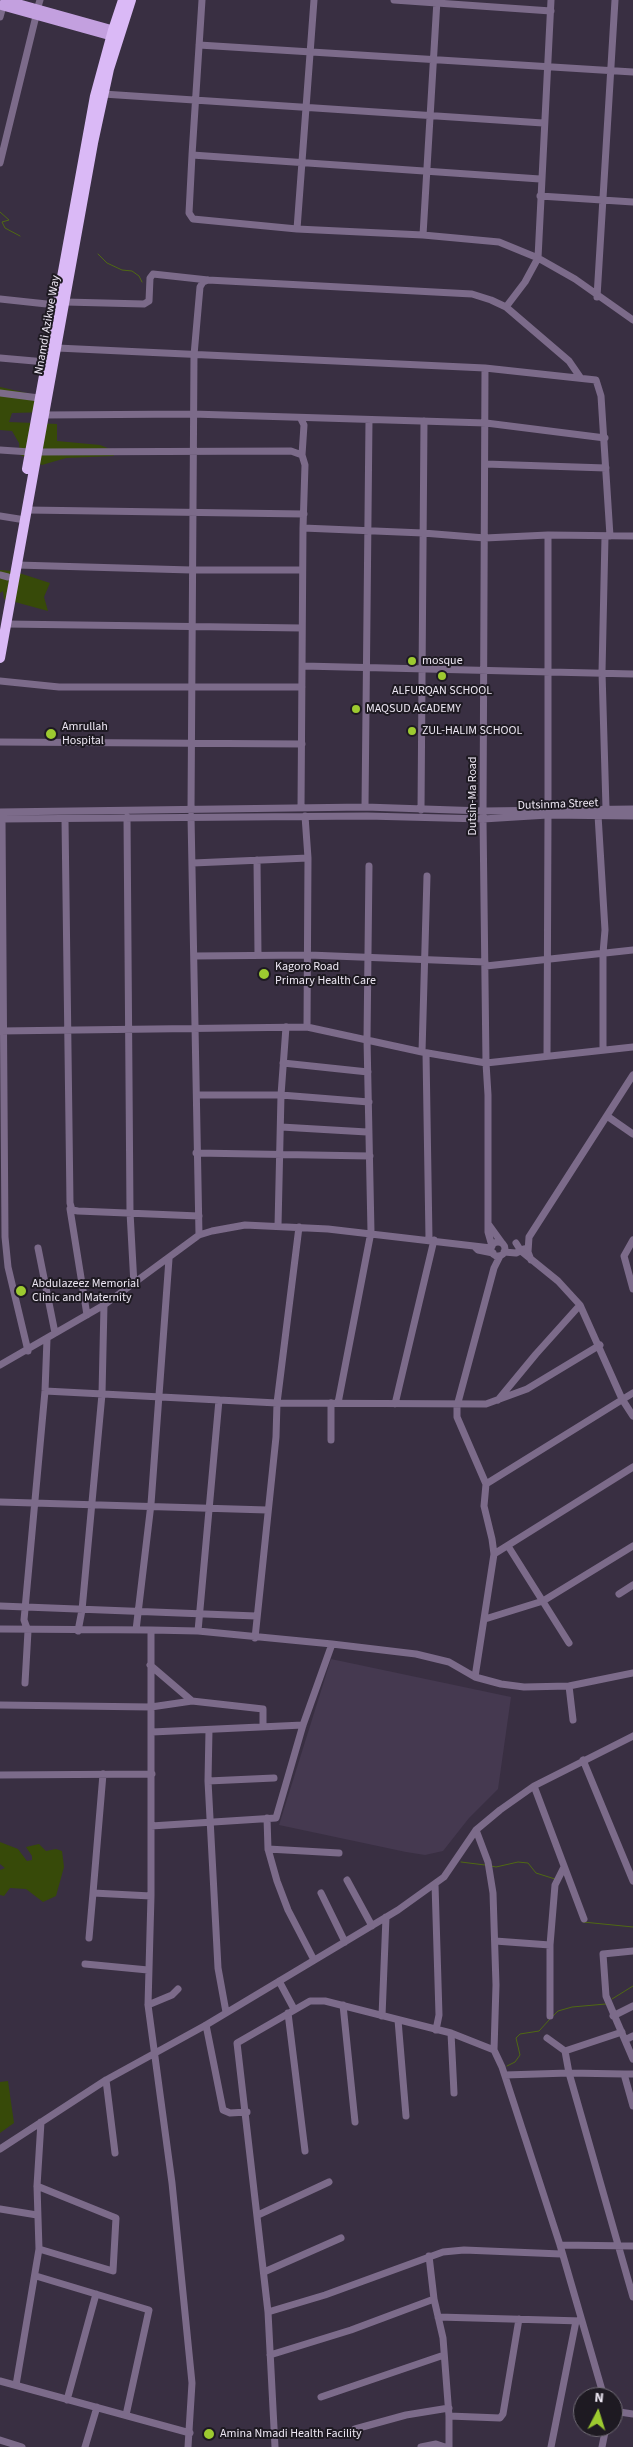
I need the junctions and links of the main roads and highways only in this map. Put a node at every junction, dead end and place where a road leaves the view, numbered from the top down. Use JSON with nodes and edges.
{"nodes":[{"id":1,"x":123,"y":0,"type":"edge"},
{"id":2,"x":132,"y":0,"type":"edge"},
{"id":3,"x":2,"y":4,"type":"edge"},
{"id":4,"x":112,"y":33,"type":"junction"},
{"id":5,"x":60,"y":303,"type":"junction"},
{"id":6,"x":34,"y":452,"type":"junction"},
{"id":7,"x":4,"y":576,"type":"edge"},
{"id":8,"x":3,"y":622,"type":"edge"},
{"id":9,"x":0,"y":658,"type":"edge"}],
"edges":[{"from":1,"to":4,"type":"highway","name":"Nnamdi Azikwe Way"},
{"from":2,"to":5,"type":"highway","name":"Nnamdi Azikwe Way"},
{"from":3,"to":4,"type":"main road"},
{"from":4,"to":5,"type":"highway","name":"Nnamdi Azikwe Way"},
{"from":5,"to":6,"type":"highway","name":"Nnamdi Azikwe Way"},
{"from":5,"to":6,"type":"highway","name":"Nnamdi Azikwe Way"},
{"from":6,"to":7,"type":"highway","name":"Nnamdi Azikwe Way"},
{"from":6,"to":8,"type":"highway","name":"Nnamdi Azikwe Way"},
{"from":7,"to":8,"type":"highway","name":"Nnamdi Azikwe Way"},
{"from":8,"to":9,"type":"highway","name":"Nnamdi Azikwe Way"}]}
